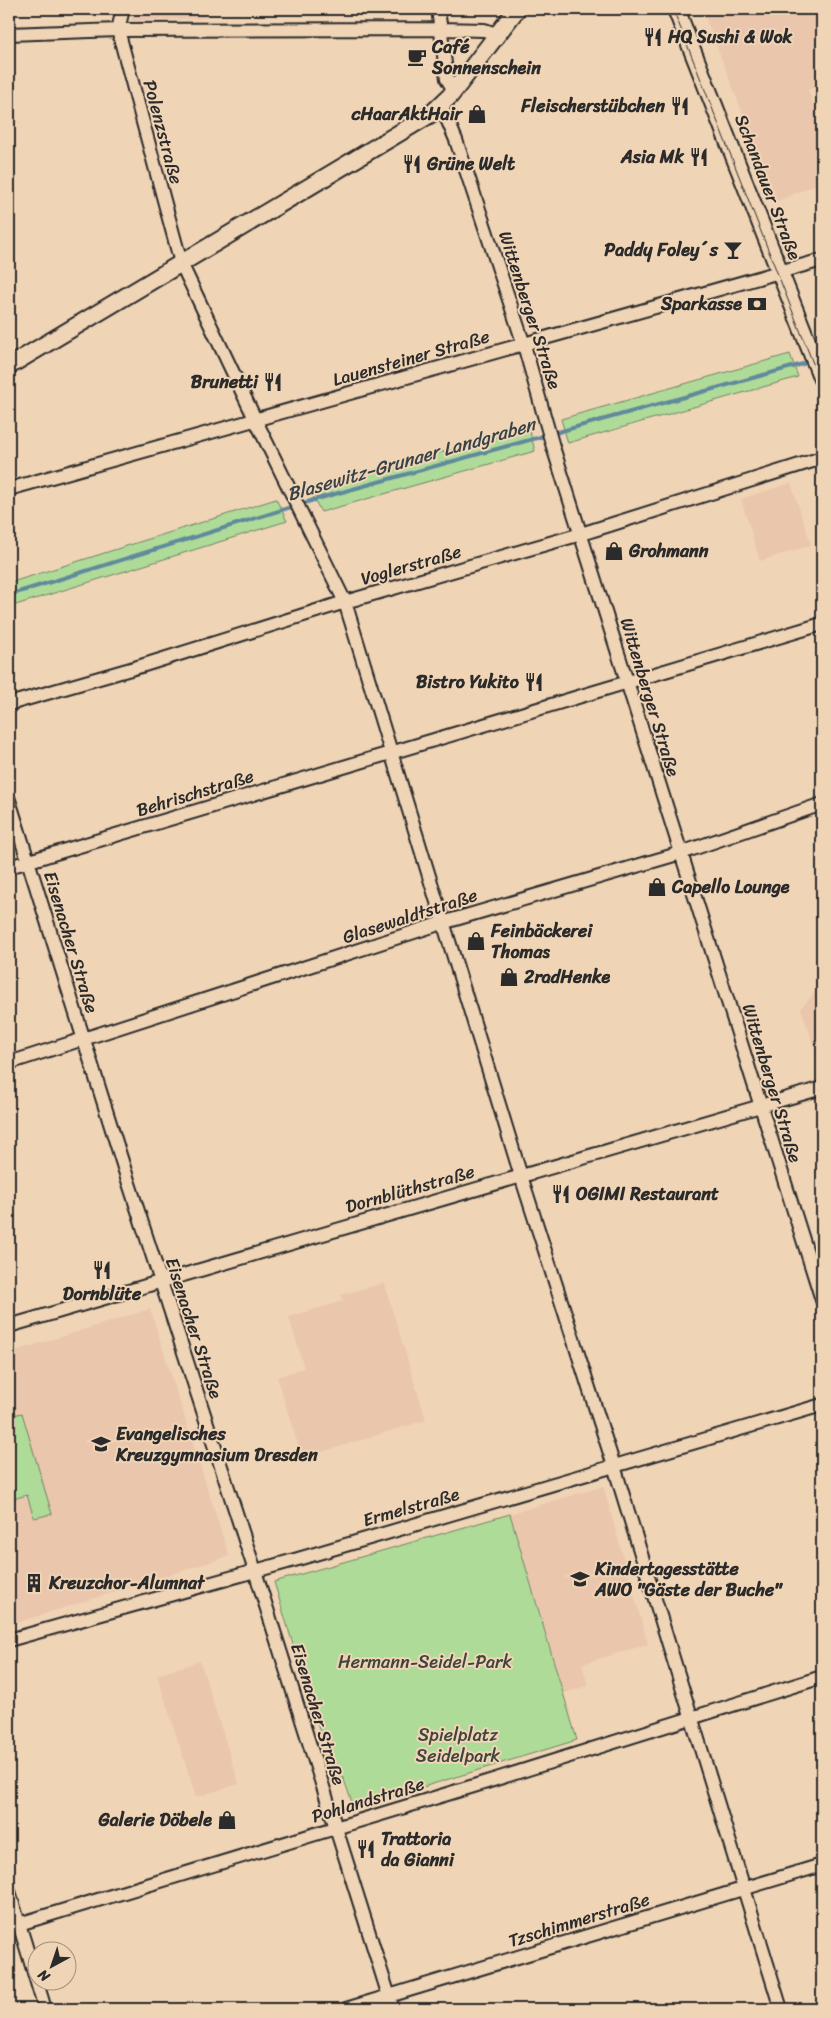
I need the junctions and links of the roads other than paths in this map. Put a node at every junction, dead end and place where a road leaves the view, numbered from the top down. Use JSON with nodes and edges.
{"nodes":[{"id":1,"x":123,"y":9,"type":"edge"},
{"id":2,"x":438,"y":9,"type":"edge"},
{"id":3,"x":517,"y":9,"type":"edge"},
{"id":4,"x":676,"y":9,"type":"edge"},
{"id":5,"x":440,"y":29,"type":"junction"},
{"id":6,"x":118,"y":30,"type":"junction"},
{"id":7,"x":9,"y":34,"type":"edge"},
{"id":8,"x":497,"y":34,"type":"junction"},
{"id":9,"x":454,"y":90,"type":"junction"},
{"id":10,"x":441,"y":105,"type":"junction"},
{"id":11,"x":822,"y":260,"type":"edge"},
{"id":12,"x":181,"y":263,"type":"junction"},
{"id":13,"x":779,"y":270,"type":"junction"},
{"id":14,"x":524,"y":345,"type":"junction"},
{"id":15,"x":9,"y":366,"type":"edge"},
{"id":16,"x":821,"y":375,"type":"edge"},
{"id":17,"x":255,"y":419,"type":"junction"},
{"id":18,"x":822,"y":458,"type":"edge"},
{"id":19,"x":9,"y":489,"type":"edge"},
{"id":20,"x":581,"y":534,"type":"junction"},
{"id":21,"x":345,"y":602,"type":"junction"},
{"id":22,"x":822,"y":624,"type":"edge"},
{"id":23,"x":628,"y":682,"type":"junction"},
{"id":24,"x":9,"y":704,"type":"edge"},
{"id":25,"x":391,"y":753,"type":"junction"},
{"id":26,"x":9,"y":800,"type":"edge"},
{"id":27,"x":822,"y":804,"type":"edge"},
{"id":28,"x":681,"y":853,"type":"junction"},
{"id":29,"x":28,"y":862,"type":"junction"},
{"id":30,"x":9,"y":867,"type":"edge"},
{"id":31,"x":442,"y":923,"type":"junction"},
{"id":32,"x":83,"y":1039,"type":"junction"},
{"id":33,"x":9,"y":1063,"type":"edge"},
{"id":34,"x":822,"y":1088,"type":"edge"},
{"id":35,"x":761,"y":1107,"type":"junction"},
{"id":36,"x":521,"y":1176,"type":"junction"},
{"id":37,"x":160,"y":1281,"type":"junction"},
{"id":38,"x":822,"y":1300,"type":"edge"},
{"id":39,"x":9,"y":1326,"type":"edge"},
{"id":40,"x":822,"y":1405,"type":"edge"},
{"id":41,"x":614,"y":1466,"type":"junction"},
{"id":42,"x":255,"y":1571,"type":"junction"},
{"id":43,"x":9,"y":1640,"type":"edge"},
{"id":44,"x":822,"y":1677,"type":"edge"},
{"id":45,"x":691,"y":1717,"type":"junction"},
{"id":46,"x":336,"y":1828,"type":"junction"},
{"id":47,"x":822,"y":1865,"type":"edge"},
{"id":48,"x":744,"y":1888,"type":"junction"},
{"id":49,"x":9,"y":1891,"type":"edge"},
{"id":50,"x":14,"y":1925,"type":"edge"},
{"id":51,"x":389,"y":1996,"type":"junction"},
{"id":52,"x":45,"y":2009,"type":"edge"},
{"id":53,"x":346,"y":2009,"type":"edge"},
{"id":54,"x":393,"y":2009,"type":"edge"},
{"id":55,"x":781,"y":2009,"type":"edge"}],
"edges":[{"from":1,"to":6,"type":"street","name":"Polenzstraße"},
{"from":2,"to":5,"type":"street"},
{"from":3,"to":8,"type":"main road"},
{"from":4,"to":13,"type":"main road","name":"Schandauer Straße"},
{"from":5,"to":6,"type":"street"},
{"from":5,"to":8,"type":"street"},
{"from":5,"to":9,"type":"street"},
{"from":6,"to":7,"type":"street"},
{"from":6,"to":12,"type":"street","name":"Polenzstraße"},
{"from":8,"to":9,"type":"main road"},
{"from":9,"to":10,"type":"main road"},
{"from":10,"to":12,"type":"main road"},
{"from":10,"to":14,"type":"street","name":"Wittenberger Straße"},
{"from":11,"to":13,"type":"street","name":"Lauensteiner Straße"},
{"from":12,"to":15,"type":"main road"},
{"from":12,"to":17,"type":"street","name":"Polenzstraße"},
{"from":13,"to":14,"type":"street","name":"Lauensteiner Straße"},
{"from":13,"to":16,"type":"main road","name":"Schandauer Straße"},
{"from":14,"to":17,"type":"street","name":"Lauensteiner Straße"},
{"from":14,"to":20,"type":"street","name":"Wittenberger Straße"},
{"from":17,"to":19,"type":"street","name":"Lauensteiner Straße"},
{"from":17,"to":21,"type":"street","name":"Polenzstraße"},
{"from":18,"to":20,"type":"street","name":"Voglerstraße"},
{"from":20,"to":21,"type":"street","name":"Voglerstraße"},
{"from":20,"to":23,"type":"street","name":"Wittenberger Straße"},
{"from":21,"to":24,"type":"street","name":"Voglerstraße"},
{"from":21,"to":25,"type":"street","name":"Polenzstraße"},
{"from":22,"to":23,"type":"street","name":"Behrischstraße"},
{"from":23,"to":25,"type":"street","name":"Behrischstraße"},
{"from":23,"to":28,"type":"street","name":"Wittenberger Straße"},
{"from":25,"to":29,"type":"street","name":"Behrischstraße"},
{"from":25,"to":31,"type":"street","name":"Polenzstraße"},
{"from":26,"to":29,"type":"street","name":"Eisenacher Straße"},
{"from":27,"to":28,"type":"street","name":"Glasewaldtstraße"},
{"from":28,"to":31,"type":"street","name":"Glasewaldtstraße"},
{"from":28,"to":35,"type":"street","name":"Wittenberger Straße"},
{"from":29,"to":30,"type":"street","name":"Behrischstraße"},
{"from":29,"to":32,"type":"street","name":"Eisenacher Straße"},
{"from":31,"to":32,"type":"street","name":"Glasewaldtstraße"},
{"from":31,"to":36,"type":"street","name":"Polenzstraße"},
{"from":32,"to":33,"type":"street","name":"Glasewaldtstraße"},
{"from":32,"to":37,"type":"street","name":"Eisenacher Straße"},
{"from":34,"to":35,"type":"street","name":"Dornblüthstraße"},
{"from":35,"to":36,"type":"street","name":"Dornblüthstraße"},
{"from":35,"to":38,"type":"street","name":"Wittenberger Straße"},
{"from":36,"to":37,"type":"street","name":"Dornblüthstraße"},
{"from":36,"to":41,"type":"street","name":"Polenzstraße"},
{"from":37,"to":39,"type":"street","name":"Dornblüthstraße"},
{"from":37,"to":42,"type":"street","name":"Eisenacher Straße"},
{"from":40,"to":41,"type":"street","name":"Ermelstraße"},
{"from":41,"to":42,"type":"street","name":"Ermelstraße"},
{"from":41,"to":45,"type":"street","name":"Polenzstraße"},
{"from":42,"to":43,"type":"street","name":"Ermelstraße"},
{"from":42,"to":46,"type":"street","name":"Eisenacher Straße"},
{"from":44,"to":45,"type":"street","name":"Pohlandstraße"},
{"from":45,"to":46,"type":"street","name":"Pohlandstraße"},
{"from":45,"to":48,"type":"street","name":"Polenzstraße"},
{"from":46,"to":50,"type":"street","name":"Pohlandstraße"},
{"from":46,"to":51,"type":"street","name":"Eisenacher Straße"},
{"from":47,"to":48,"type":"street","name":"Tzschimmerstraße"},
{"from":48,"to":51,"type":"street","name":"Tzschimmerstraße"},
{"from":48,"to":55,"type":"street","name":"Polenzstraße"},
{"from":49,"to":50,"type":"street"},
{"from":50,"to":52,"type":"street"},
{"from":51,"to":53,"type":"street","name":"Tzschimmerstraße"},
{"from":51,"to":54,"type":"street","name":"Eisenacher Straße"}]}
